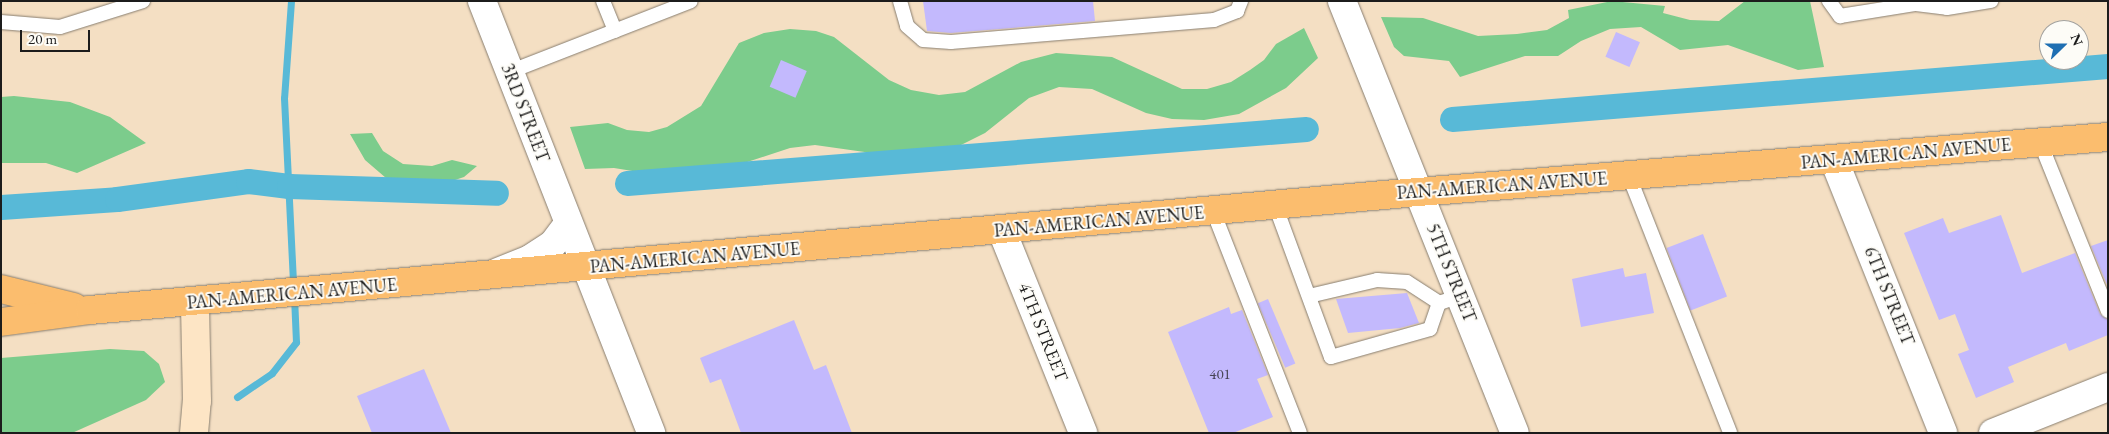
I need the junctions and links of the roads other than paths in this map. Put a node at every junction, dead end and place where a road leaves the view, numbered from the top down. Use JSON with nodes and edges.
{"nodes":[{"id":1,"x":143,"y":1,"type":"edge"},
{"id":2,"x":482,"y":1,"type":"edge"},
{"id":3,"x":603,"y":1,"type":"edge"},
{"id":4,"x":691,"y":1,"type":"edge"},
{"id":5,"x":900,"y":1,"type":"edge"},
{"id":6,"x":1241,"y":1,"type":"edge"},
{"id":7,"x":1342,"y":1,"type":"edge"},
{"id":8,"x":1829,"y":1,"type":"edge"},
{"id":9,"x":1991,"y":1,"type":"edge"},
{"id":10,"x":1,"y":22,"type":"edge"},
{"id":11,"x":615,"y":31,"type":"junction"},
{"id":12,"x":509,"y":72,"type":"junction"},
{"id":13,"x":2108,"y":137,"type":"edge"},
{"id":14,"x":2040,"y":142,"type":"junction"},
{"id":15,"x":1834,"y":160,"type":"junction"},
{"id":16,"x":1629,"y":176,"type":"junction"},
{"id":17,"x":1418,"y":192,"type":"junction"},
{"id":18,"x":1276,"y":205,"type":"junction"},
{"id":19,"x":1213,"y":211,"type":"junction"},
{"id":20,"x":568,"y":224,"type":"junction"},
{"id":21,"x":1002,"y":231,"type":"junction"},
{"id":22,"x":584,"y":268,"type":"junction"},
{"id":23,"x":484,"y":277,"type":"junction"},
{"id":24,"x":1,"y":289,"type":"edge"},
{"id":25,"x":1309,"y":296,"type":"junction"},
{"id":26,"x":1449,"y":299,"type":"junction"},
{"id":27,"x":195,"y":302,"type":"junction"},
{"id":28,"x":90,"y":310,"type":"junction"},
{"id":29,"x":2108,"y":311,"type":"edge"},
{"id":30,"x":1,"y":322,"type":"edge"},
{"id":31,"x":2108,"y":387,"type":"edge"},
{"id":32,"x":196,"y":419,"type":"edge"},
{"id":33,"x":651,"y":433,"type":"edge"},
{"id":34,"x":1083,"y":433,"type":"edge"},
{"id":35,"x":1300,"y":433,"type":"edge"},
{"id":36,"x":1515,"y":433,"type":"edge"},
{"id":37,"x":1730,"y":433,"type":"edge"},
{"id":38,"x":1944,"y":433,"type":"edge"},
{"id":39,"x":1993,"y":433,"type":"edge"}],
"edges":[{"from":1,"to":10,"type":"lane"},
{"from":2,"to":12,"type":"street","name":"3RD STREET"},
{"from":3,"to":11,"type":"lane"},
{"from":4,"to":11,"type":"lane"},
{"from":5,"to":6,"type":"lane"},
{"from":7,"to":17,"type":"street","name":"5TH STREET"},
{"from":8,"to":9,"type":"lane"},
{"from":11,"to":12,"type":"lane"},
{"from":12,"to":20,"type":"street","name":"3RD STREET"},
{"from":13,"to":14,"type":"main road","name":"PAN-AMERICAN AVENUE"},
{"from":14,"to":15,"type":"main road","name":"PAN-AMERICAN AVENUE"},
{"from":14,"to":29,"type":"lane"},
{"from":15,"to":16,"type":"main road","name":"PAN-AMERICAN AVENUE"},
{"from":15,"to":38,"type":"street","name":"6TH STREET"},
{"from":16,"to":17,"type":"main road","name":"PAN-AMERICAN AVENUE"},
{"from":16,"to":37,"type":"lane"},
{"from":17,"to":18,"type":"main road","name":"PAN-AMERICAN AVENUE"},
{"from":17,"to":26,"type":"street","name":"5TH STREET"},
{"from":18,"to":19,"type":"main road","name":"PAN-AMERICAN AVENUE"},
{"from":18,"to":25,"type":"lane"},
{"from":19,"to":21,"type":"main road","name":"PAN-AMERICAN AVENUE"},
{"from":19,"to":35,"type":"lane"},
{"from":20,"to":22,"type":"street","name":"3RD STREET"},
{"from":20,"to":23,"type":"street"},
{"from":21,"to":22,"type":"main road","name":"PAN-AMERICAN AVENUE"},
{"from":21,"to":34,"type":"street","name":"4TH STREET"},
{"from":22,"to":23,"type":"main road","name":"PAN-AMERICAN AVENUE"},
{"from":22,"to":33,"type":"street","name":"3RD STREET"},
{"from":23,"to":27,"type":"main road","name":"PAN-AMERICAN AVENUE"},
{"from":24,"to":28,"type":"main road","name":"PAN-AMERICAN AVENUE"},
{"from":25,"to":26,"type":"lane"},
{"from":25,"to":26,"type":"lane"},
{"from":26,"to":36,"type":"street","name":"5TH STREET"},
{"from":27,"to":28,"type":"main road","name":"PAN-AMERICAN AVENUE"},
{"from":27,"to":32,"type":"main road"},
{"from":28,"to":30,"type":"main road","name":"PAN-AMERICAN AVENUE"},
{"from":31,"to":39,"type":"street"}]}
